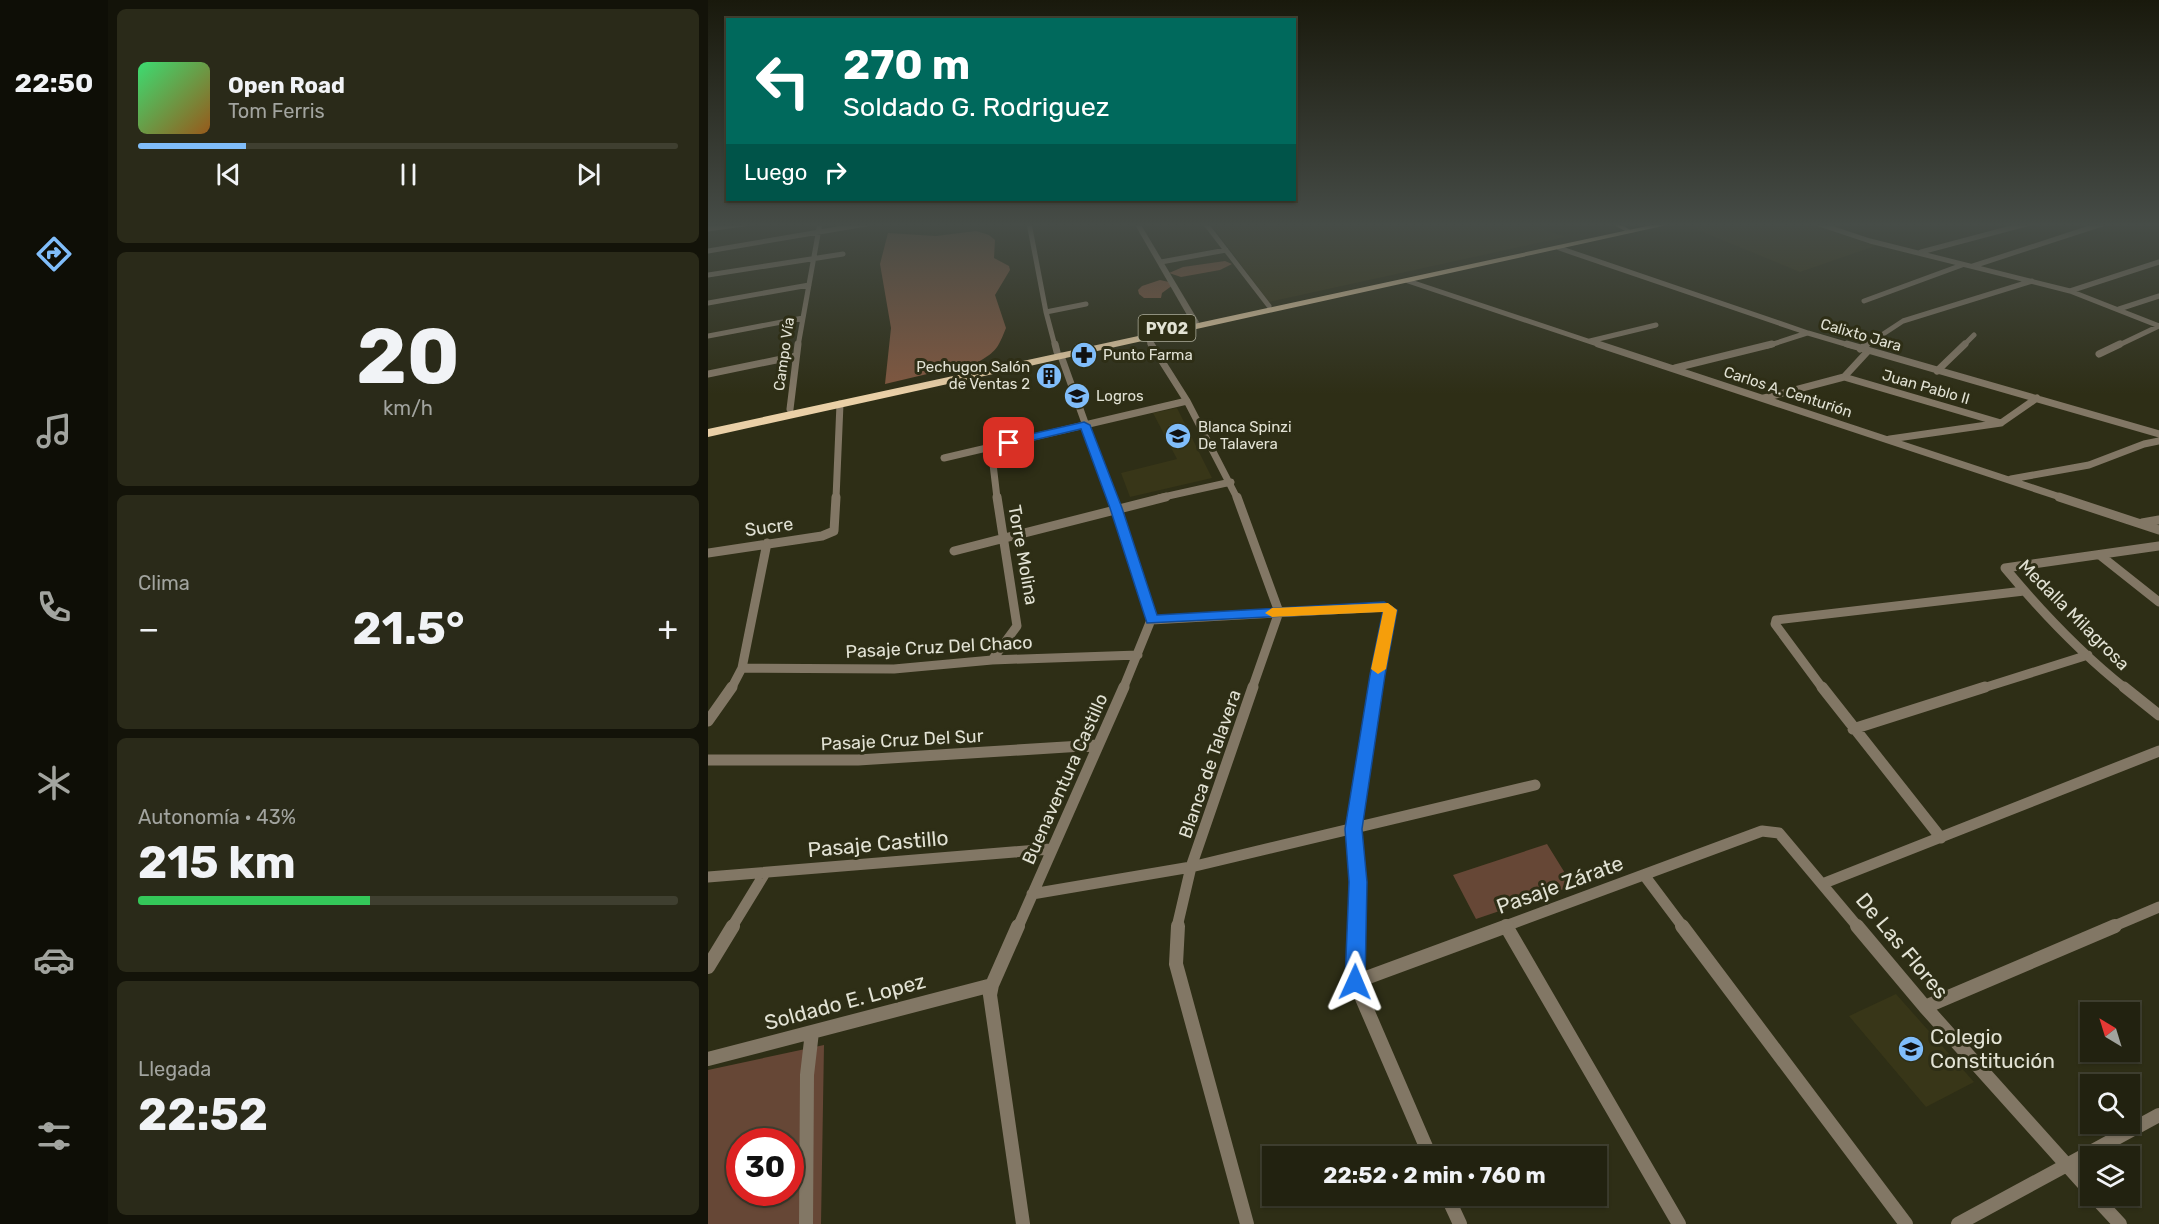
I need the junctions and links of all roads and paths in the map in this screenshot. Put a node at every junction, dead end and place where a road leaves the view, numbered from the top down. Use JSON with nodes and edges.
{"nodes":[{"id":1,"x":810,"y":280,"type":"edge"},
{"id":2,"x":1040,"y":280,"type":"edge"},
{"id":3,"x":1171,"y":280,"type":"edge"},
{"id":4,"x":1249,"y":280,"type":"edge"},
{"id":5,"x":1393,"y":280,"type":"edge"},
{"id":6,"x":1412,"y":280,"type":"edge"},
{"id":7,"x":1653,"y":280,"type":"edge"},
{"id":8,"x":1921,"y":280,"type":"edge"},
{"id":9,"x":2029,"y":280,"type":"edge"},
{"id":10,"x":2103,"y":280,"type":"edge"},
{"id":11,"x":1408,"y":281,"type":"junction"},
{"id":12,"x":2033,"y":281,"type":"junction"},
{"id":13,"x":809,"y":285,"type":"junction"},
{"id":14,"x":2070,"y":291,"type":"junction"},
{"id":15,"x":2159,"y":296,"type":"edge"},
{"id":16,"x":1864,"y":301,"type":"dead end"},
{"id":17,"x":708,"y":303,"type":"edge"},
{"id":18,"x":1086,"y":304,"type":"dead end"},
{"id":19,"x":1269,"y":306,"type":"junction"},
{"id":20,"x":2119,"y":309,"type":"junction"},
{"id":21,"x":1046,"y":312,"type":"junction"},
{"id":22,"x":803,"y":318,"type":"junction"},
{"id":23,"x":1195,"y":322,"type":"junction"},
{"id":24,"x":1656,"y":325,"type":"dead end"},
{"id":25,"x":2159,"y":326,"type":"edge"},
{"id":26,"x":1808,"y":333,"type":"junction"},
{"id":27,"x":1974,"y":335,"type":"dead end"},
{"id":28,"x":708,"y":336,"type":"edge"},
{"id":29,"x":1147,"y":337,"type":"junction"},
{"id":30,"x":1590,"y":341,"type":"junction"},
{"id":31,"x":1860,"y":349,"type":"junction"},
{"id":32,"x":1868,"y":351,"type":"junction"},
{"id":33,"x":1059,"y":354,"type":"junction"},
{"id":34,"x":2100,"y":354,"type":"dead end"},
{"id":35,"x":796,"y":356,"type":"junction"},
{"id":36,"x":1673,"y":368,"type":"junction"},
{"id":37,"x":1938,"y":371,"type":"junction"},
{"id":38,"x":708,"y":374,"type":"edge"},
{"id":39,"x":1844,"y":377,"type":"junction"},
{"id":40,"x":1764,"y":398,"type":"junction"},
{"id":41,"x":2037,"y":398,"type":"junction"},
{"id":42,"x":1187,"y":401,"type":"junction"},
{"id":43,"x":840,"y":404,"type":"junction"},
{"id":44,"x":790,"y":409,"type":"junction"},
{"id":45,"x":2001,"y":423,"type":"junction"},
{"id":46,"x":1084,"y":425,"type":"junction"},
{"id":47,"x":708,"y":427,"type":"edge"},
{"id":48,"x":708,"y":433,"type":"edge"},
{"id":49,"x":2159,"y":434,"type":"edge"},
{"id":50,"x":1888,"y":440,"type":"junction"},
{"id":51,"x":2159,"y":441,"type":"edge"},
{"id":52,"x":990,"y":447,"type":"junction"},
{"id":53,"x":944,"y":458,"type":"dead end"},
{"id":54,"x":2008,"y":480,"type":"junction"},
{"id":55,"x":1231,"y":482,"type":"junction"},
{"id":56,"x":1116,"y":508,"type":"junction"},
{"id":57,"x":2159,"y":520,"type":"edge"},
{"id":58,"x":2139,"y":523,"type":"junction"},
{"id":59,"x":2159,"y":530,"type":"edge"},
{"id":60,"x":1002,"y":538,"type":"junction"},
{"id":61,"x":767,"y":543,"type":"junction"},
{"id":62,"x":2159,"y":546,"type":"edge"},
{"id":63,"x":954,"y":551,"type":"dead end"},
{"id":64,"x":708,"y":553,"type":"edge"},
{"id":65,"x":2101,"y":556,"type":"junction"},
{"id":66,"x":2024,"y":591,"type":"junction"},
{"id":67,"x":2159,"y":602,"type":"edge"},
{"id":68,"x":1279,"y":612,"type":"junction"},
{"id":69,"x":1152,"y":620,"type":"junction"},
{"id":70,"x":1138,"y":655,"type":"junction"},
{"id":71,"x":2088,"y":656,"type":"junction"},
{"id":72,"x":992,"y":660,"type":"junction"},
{"id":73,"x":742,"y":668,"type":"junction"},
{"id":74,"x":2159,"y":715,"type":"edge"},
{"id":75,"x":708,"y":721,"type":"edge"},
{"id":76,"x":1853,"y":729,"type":"junction"},
{"id":77,"x":1098,"y":745,"type":"junction"},
{"id":78,"x":2159,"y":751,"type":"edge"},
{"id":79,"x":708,"y":760,"type":"edge"},
{"id":80,"x":1535,"y":784,"type":"dead end"},
{"id":81,"x":1353,"y":829,"type":"junction"},
{"id":82,"x":1779,"y":833,"type":"joint"},
{"id":83,"x":1941,"y":838,"type":"junction"},
{"id":84,"x":1050,"y":849,"type":"junction"},
{"id":85,"x":1191,"y":867,"type":"junction"},
{"id":86,"x":765,"y":873,"type":"junction"},
{"id":87,"x":1644,"y":875,"type":"junction"},
{"id":88,"x":708,"y":877,"type":"edge"},
{"id":89,"x":1822,"y":884,"type":"junction"},
{"id":90,"x":1032,"y":894,"type":"junction"},
{"id":91,"x":2159,"y":907,"type":"edge"},
{"id":92,"x":1506,"y":926,"type":"junction"},
{"id":93,"x":708,"y":967,"type":"edge"},
{"id":94,"x":1355,"y":982,"type":"junction"},
{"id":95,"x":992,"y":986,"type":"junction"},
{"id":96,"x":1925,"y":1008,"type":"junction"},
{"id":97,"x":812,"y":1032,"type":"junction"},
{"id":98,"x":708,"y":1059,"type":"edge"},
{"id":99,"x":2159,"y":1115,"type":"edge"},
{"id":100,"x":1426,"y":1146,"type":"edge"},
{"id":101,"x":2066,"y":1164,"type":"junction"},
{"id":102,"x":2080,"y":1180,"type":"edge"},
{"id":103,"x":1452,"y":1206,"type":"edge"},
{"id":104,"x":2103,"y":1206,"type":"edge"},
{"id":105,"x":806,"y":1224,"type":"edge"},
{"id":106,"x":1023,"y":1224,"type":"edge"},
{"id":107,"x":1247,"y":1224,"type":"edge"},
{"id":108,"x":1460,"y":1224,"type":"edge"},
{"id":109,"x":1679,"y":1224,"type":"edge"},
{"id":110,"x":1906,"y":1224,"type":"edge"},
{"id":111,"x":1958,"y":1224,"type":"edge"},
{"id":112,"x":2120,"y":1224,"type":"edge"}],
"edges":[{"from":1,"to":13,"type":"street","name":"Campo Vía"},
{"from":2,"to":21,"type":"street"},
{"from":3,"to":23,"type":"street"},
{"from":4,"to":19,"type":"street"},
{"from":5,"to":19,"type":"highway","number":"PY02"},
{"from":6,"to":11,"type":"highway","number":"PY02"},
{"from":7,"to":26,"type":"street","name":"Calixto Jara"},
{"from":8,"to":16,"type":"street"},
{"from":9,"to":12,"type":"street"},
{"from":10,"to":14,"type":"street"},
{"from":11,"to":29,"type":"highway","number":"PY02"},
{"from":11,"to":30,"type":"street","name":"Carlos A. Centurión"},
{"from":12,"to":14,"type":"street"},
{"from":12,"to":31,"type":"street"},
{"from":13,"to":17,"type":"street"},
{"from":13,"to":22,"type":"street","name":"Campo Vía"},
{"from":14,"to":20,"type":"street"},
{"from":15,"to":20,"type":"street"},
{"from":18,"to":21,"type":"street"},
{"from":19,"to":23,"type":"highway","number":"PY02"},
{"from":20,"to":25,"type":"street"},
{"from":21,"to":33,"type":"street"},
{"from":22,"to":28,"type":"street"},
{"from":22,"to":35,"type":"street","name":"Campo Vía"},
{"from":23,"to":33,"type":"highway","number":"PY02"},
{"from":24,"to":30,"type":"street"},
{"from":25,"to":34,"type":"street"},
{"from":26,"to":31,"type":"street","name":"Calixto Jara"},
{"from":26,"to":36,"type":"street"},
{"from":27,"to":37,"type":"street"},
{"from":29,"to":33,"type":"highway","number":"PY02"},
{"from":29,"to":42,"type":"street"},
{"from":30,"to":36,"type":"street","name":"Carlos A. Centurión"},
{"from":31,"to":32,"type":"street","name":"Calixto Jara"},
{"from":32,"to":37,"type":"street","name":"Calixto Jara"},
{"from":32,"to":39,"type":"street"},
{"from":33,"to":43,"type":"highway","number":"PY02"},
{"from":33,"to":44,"type":"highway","number":"PY02"},
{"from":33,"to":46,"type":"street"},
{"from":35,"to":38,"type":"street"},
{"from":35,"to":44,"type":"street","name":"Campo Vía"},
{"from":36,"to":40,"type":"street","name":"Carlos A. Centurión"},
{"from":37,"to":41,"type":"street","name":"Calixto Jara"},
{"from":39,"to":40,"type":"street"},
{"from":39,"to":45,"type":"street","name":"Juan Pablo II"},
{"from":40,"to":50,"type":"street","name":"Carlos A. Centurión"},
{"from":41,"to":45,"type":"street"},
{"from":41,"to":49,"type":"street","name":"Calixto Jara"},
{"from":42,"to":46,"type":"street"},
{"from":42,"to":55,"type":"street"},
{"from":43,"to":48,"type":"highway","number":"PY02"},
{"from":43,"to":61,"type":"street","name":"Sucre"},
{"from":44,"to":47,"type":"highway","number":"PY02"},
{"from":45,"to":50,"type":"street"},
{"from":46,"to":52,"type":"street"},
{"from":46,"to":56,"type":"street"},
{"from":50,"to":54,"type":"street","name":"Carlos A. Centurión"},
{"from":51,"to":54,"type":"street"},
{"from":52,"to":53,"type":"street"},
{"from":52,"to":60,"type":"street","name":"Torre Molina"},
{"from":54,"to":58,"type":"street","name":"Carlos A. Centurión"},
{"from":55,"to":56,"type":"street"},
{"from":55,"to":68,"type":"street"},
{"from":56,"to":60,"type":"street"},
{"from":56,"to":69,"type":"street"},
{"from":57,"to":58,"type":"street"},
{"from":58,"to":59,"type":"street","name":"Carlos A. Centurión"},
{"from":60,"to":63,"type":"street"},
{"from":60,"to":72,"type":"street","name":"Torre Molina"},
{"from":61,"to":64,"type":"street","name":"Sucre"},
{"from":61,"to":73,"type":"street"},
{"from":62,"to":65,"type":"street","name":"Medalla Milagrosa"},
{"from":65,"to":66,"type":"street","name":"Medalla Milagrosa"},
{"from":65,"to":67,"type":"street"},
{"from":66,"to":71,"type":"street","name":"Medalla Milagrosa"},
{"from":66,"to":76,"type":"street"},
{"from":68,"to":69,"type":"street"},
{"from":68,"to":81,"type":"street"},
{"from":68,"to":85,"type":"street","name":"Blanca de Talavera"},
{"from":69,"to":70,"type":"street","name":"Buenaventura Castillo"},
{"from":70,"to":72,"type":"street","name":"Pasaje Cruz Del Chaco"},
{"from":70,"to":77,"type":"street","name":"Buenaventura Castillo"},
{"from":71,"to":74,"type":"street","name":"Medalla Milagrosa"},
{"from":71,"to":76,"type":"street"},
{"from":72,"to":73,"type":"street","name":"Pasaje Cruz Del Chaco"},
{"from":73,"to":75,"type":"street"},
{"from":76,"to":83,"type":"street"},
{"from":77,"to":79,"type":"street","name":"Pasaje Cruz Del Sur"},
{"from":77,"to":84,"type":"street","name":"Buenaventura Castillo"},
{"from":78,"to":83,"type":"street"},
{"from":80,"to":81,"type":"street"},
{"from":81,"to":85,"type":"street"},
{"from":81,"to":94,"type":"street"},
{"from":82,"to":87,"type":"street","name":"Pasaje Zárate"},
{"from":82,"to":89,"type":"street","name":"De Las Flores"},
{"from":83,"to":89,"type":"street"},
{"from":84,"to":86,"type":"street","name":"Pasaje Castillo"},
{"from":84,"to":90,"type":"street","name":"Buenaventura Castillo"},
{"from":85,"to":90,"type":"street"},
{"from":85,"to":107,"type":"street","name":"Blanca de Talavera"},
{"from":86,"to":88,"type":"street","name":"Pasaje Castillo"},
{"from":86,"to":93,"type":"street"},
{"from":87,"to":92,"type":"street","name":"Pasaje Zárate"},
{"from":87,"to":110,"type":"street"},
{"from":89,"to":96,"type":"street","name":"De Las Flores"},
{"from":90,"to":95,"type":"street","name":"Buenaventura Castillo"},
{"from":91,"to":96,"type":"street"},
{"from":92,"to":94,"type":"street","name":"Pasaje Zárate"},
{"from":92,"to":109,"type":"street"},
{"from":94,"to":100,"type":"street"},
{"from":95,"to":97,"type":"street","name":"Soldado E. Lopez"},
{"from":95,"to":106,"type":"street","name":"Buenaventura Castillo"},
{"from":96,"to":101,"type":"street","name":"De Las Flores"},
{"from":97,"to":98,"type":"street","name":"Soldado E. Lopez"},
{"from":97,"to":105,"type":"street"},
{"from":99,"to":101,"type":"street"},
{"from":101,"to":102,"type":"street","name":"De Las Flores"},
{"from":101,"to":111,"type":"street"},
{"from":103,"to":108,"type":"street"},
{"from":104,"to":112,"type":"street"}]}
